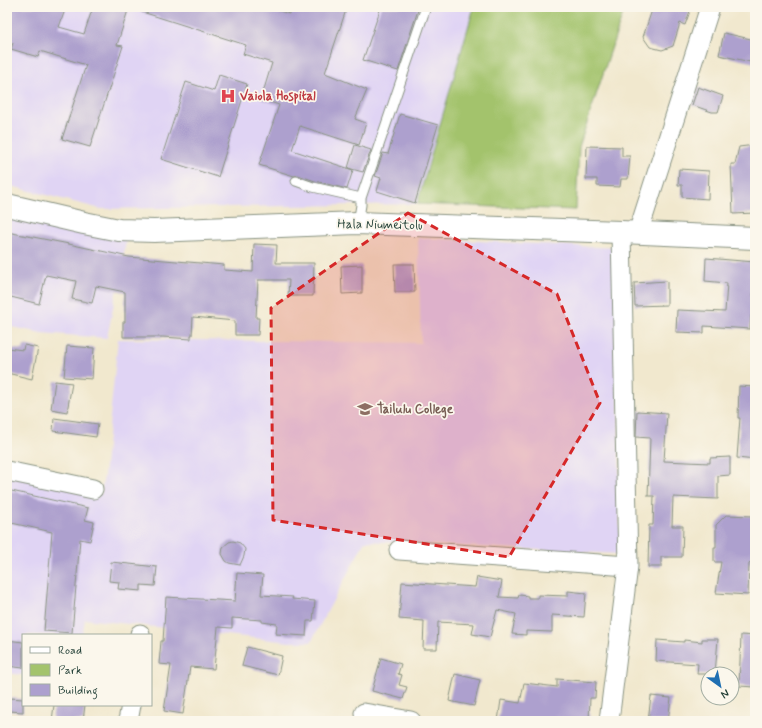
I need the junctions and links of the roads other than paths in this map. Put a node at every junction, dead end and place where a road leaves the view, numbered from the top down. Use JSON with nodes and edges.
{"nodes":[{"id":1,"x":426,"y":7,"type":"edge"},
{"id":2,"x":710,"y":7,"type":"edge"},
{"id":3,"x":296,"y":181,"type":"dead end"},
{"id":4,"x":362,"y":198,"type":"junction"},
{"id":5,"x":7,"y":205,"type":"edge"},
{"id":6,"x":357,"y":223,"type":"junction"},
{"id":7,"x":629,"y":233,"type":"junction"},
{"id":8,"x":755,"y":238,"type":"edge"},
{"id":9,"x":7,"y":471,"type":"edge"},
{"id":10,"x":93,"y":489,"type":"dead end"},
{"id":11,"x":399,"y":550,"type":"dead end"},
{"id":12,"x":628,"y":566,"type":"junction"},
{"id":13,"x":131,"y":706,"type":"edge"},
{"id":14,"x":364,"y":713,"type":"dead end"},
{"id":15,"x":128,"y":721,"type":"edge"},
{"id":16,"x":411,"y":721,"type":"edge"},
{"id":17,"x":609,"y":721,"type":"edge"}],
"edges":[{"from":1,"to":4,"type":"lane"},
{"from":2,"to":7,"type":"street"},
{"from":3,"to":4,"type":"lane"},
{"from":4,"to":6,"type":"lane"},
{"from":5,"to":6,"type":"street","name":"Hala Niumeitolu"},
{"from":6,"to":7,"type":"street","name":"Hala Niumeitolu"},
{"from":7,"to":8,"type":"street","name":"Hala Niumeitolu"},
{"from":7,"to":12,"type":"street"},
{"from":9,"to":10,"type":"street"},
{"from":11,"to":12,"type":"street"},
{"from":12,"to":17,"type":"street"},
{"from":13,"to":15,"type":"street"},
{"from":14,"to":16,"type":"street"}]}
